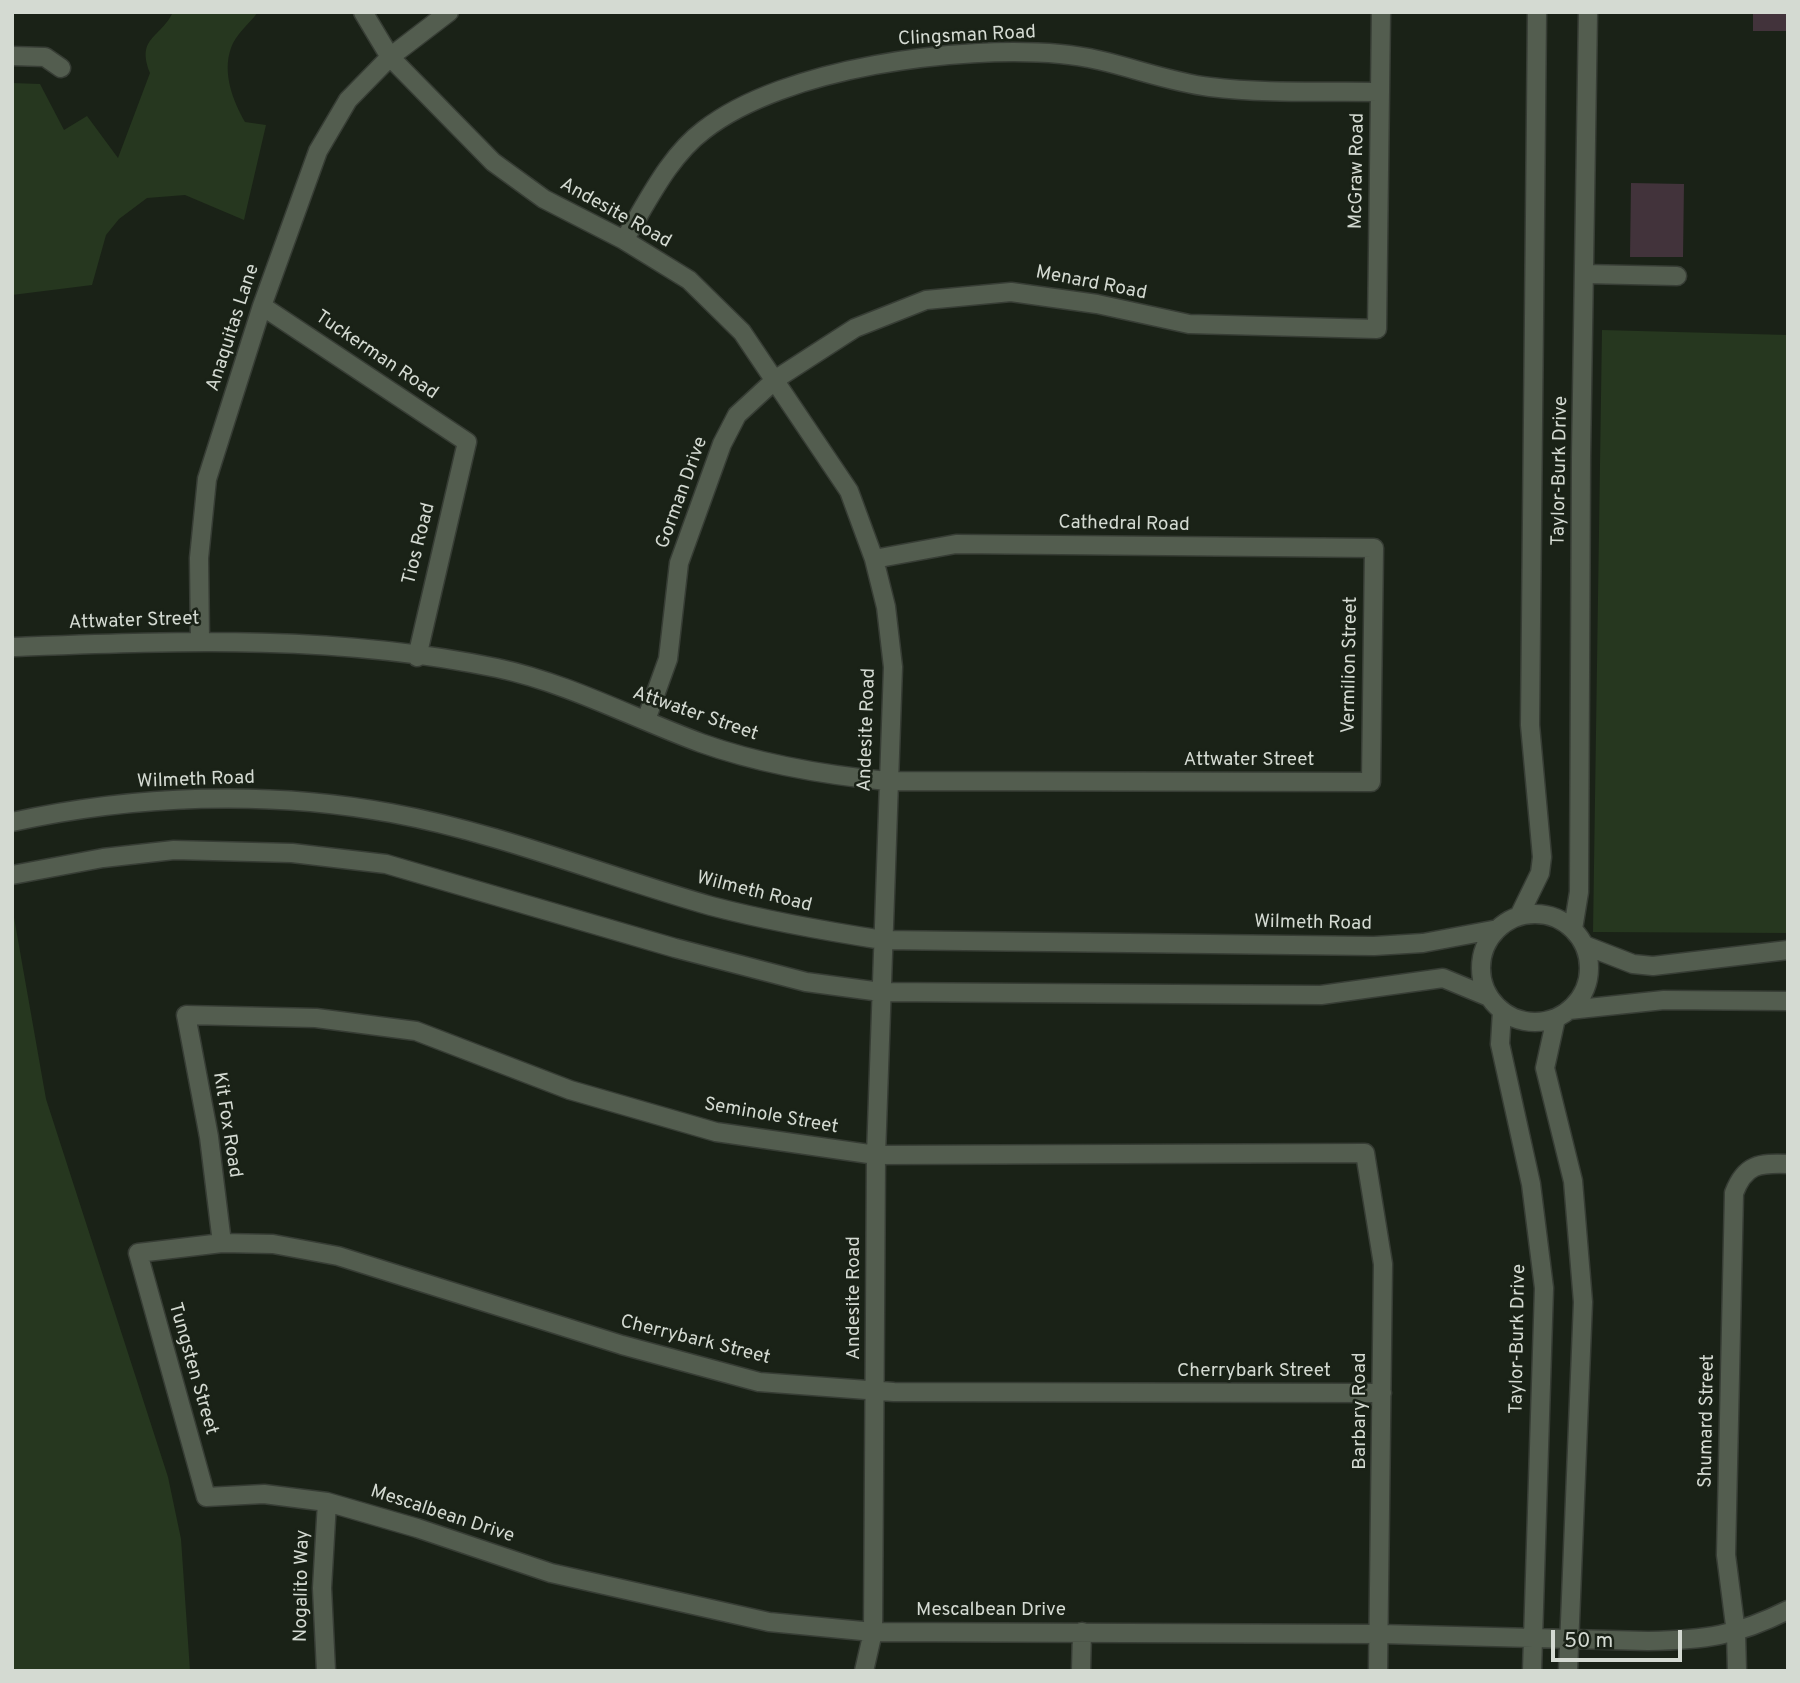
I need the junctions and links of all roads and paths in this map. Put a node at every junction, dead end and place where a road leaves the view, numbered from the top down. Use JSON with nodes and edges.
{"nodes":[{"id":1,"x":363,"y":12,"type":"edge"},
{"id":2,"x":449,"y":12,"type":"edge"},
{"id":3,"x":1381,"y":12,"type":"edge"},
{"id":4,"x":1537,"y":12,"type":"edge"},
{"id":5,"x":1588,"y":12,"type":"edge"},
{"id":6,"x":12,"y":56,"type":"edge"},
{"id":7,"x":390,"y":57,"type":"junction"},
{"id":8,"x":61,"y":68,"type":"dead end"},
{"id":9,"x":1380,"y":92,"type":"junction"},
{"id":10,"x":624,"y":240,"type":"junction"},
{"id":11,"x":1584,"y":274,"type":"junction"},
{"id":12,"x":1677,"y":276,"type":"dead end"},
{"id":13,"x":262,"y":306,"type":"junction"},
{"id":14,"x":1377,"y":329,"type":"joint"},
{"id":15,"x":776,"y":379,"type":"junction"},
{"id":16,"x":467,"y":442,"type":"joint"},
{"id":17,"x":1374,"y":548,"type":"joint"},
{"id":18,"x":874,"y":559,"type":"junction"},
{"id":19,"x":200,"y":640,"type":"junction"},
{"id":20,"x":12,"y":647,"type":"edge"},
{"id":21,"x":417,"y":657,"type":"junction"},
{"id":22,"x":646,"y":720,"type":"junction"},
{"id":23,"x":887,"y":781,"type":"junction"},
{"id":24,"x":1371,"y":782,"type":"joint"},
{"id":25,"x":12,"y":822,"type":"edge"},
{"id":26,"x":12,"y":875,"type":"edge"},
{"id":27,"x":1519,"y":916,"type":"junction"},
{"id":28,"x":1498,"y":929,"type":"junction"},
{"id":29,"x":1573,"y":929,"type":"junction"},
{"id":30,"x":883,"y":940,"type":"junction"},
{"id":31,"x":1584,"y":945,"type":"junction"},
{"id":32,"x":1788,"y":950,"type":"edge"},
{"id":33,"x":881,"y":992,"type":"junction"},
{"id":34,"x":1489,"y":997,"type":"junction"},
{"id":35,"x":1788,"y":1001,"type":"edge"},
{"id":36,"x":1502,"y":1011,"type":"junction"},
{"id":37,"x":1563,"y":1014,"type":"junction"},
{"id":38,"x":186,"y":1015,"type":"joint"},
{"id":39,"x":1365,"y":1153,"type":"joint"},
{"id":40,"x":876,"y":1155,"type":"junction"},
{"id":41,"x":1788,"y":1164,"type":"edge"},
{"id":42,"x":222,"y":1243,"type":"junction"},
{"id":43,"x":138,"y":1253,"type":"joint"},
{"id":44,"x":877,"y":1391,"type":"junction"},
{"id":45,"x":1382,"y":1393,"type":"junction"},
{"id":46,"x":206,"y":1497,"type":"joint"},
{"id":47,"x":327,"y":1502,"type":"junction"},
{"id":48,"x":1788,"y":1610,"type":"edge"},
{"id":49,"x":873,"y":1632,"type":"junction"},
{"id":50,"x":1082,"y":1632,"type":"junction"},
{"id":51,"x":1737,"y":1633,"type":"junction"},
{"id":52,"x":1380,"y":1634,"type":"junction"},
{"id":53,"x":1533,"y":1640,"type":"junction"},
{"id":54,"x":1569,"y":1641,"type":"junction"},
{"id":55,"x":326,"y":1671,"type":"edge"},
{"id":56,"x":864,"y":1671,"type":"edge"},
{"id":57,"x":1081,"y":1671,"type":"edge"},
{"id":58,"x":1378,"y":1671,"type":"edge"},
{"id":59,"x":1532,"y":1671,"type":"edge"},
{"id":60,"x":1568,"y":1671,"type":"edge"},
{"id":61,"x":1737,"y":1671,"type":"edge"}],
"edges":[{"from":1,"to":7,"type":"street","name":"Andesite Road"},
{"from":2,"to":7,"type":"street","name":"Anaquitas Lane"},
{"from":3,"to":9,"type":"street","name":"McGraw Road"},
{"from":4,"to":27,"type":"street","name":"Taylor-Burk Drive"},
{"from":5,"to":11,"type":"street","name":"Taylor-Burk Drive"},
{"from":6,"to":8,"type":"street"},
{"from":7,"to":10,"type":"street","name":"Andesite Road"},
{"from":7,"to":13,"type":"street","name":"Anaquitas Lane"},
{"from":9,"to":10,"type":"street","name":"Clingsman Road"},
{"from":9,"to":14,"type":"street","name":"McGraw Road"},
{"from":10,"to":15,"type":"street","name":"Andesite Road"},
{"from":11,"to":12,"type":"street"},
{"from":11,"to":29,"type":"street","name":"Taylor-Burk Drive"},
{"from":13,"to":16,"type":"street","name":"Tuckerman Road"},
{"from":13,"to":19,"type":"street","name":"Anaquitas Lane"},
{"from":14,"to":15,"type":"street","name":"Menard Road"},
{"from":15,"to":18,"type":"street","name":"Andesite Road"},
{"from":15,"to":22,"type":"street","name":"Gorman Drive"},
{"from":16,"to":21,"type":"street","name":"Tios Road"},
{"from":17,"to":18,"type":"street","name":"Cathedral Road"},
{"from":17,"to":24,"type":"street","name":"Vermilion Street"},
{"from":18,"to":23,"type":"street","name":"Andesite Road"},
{"from":19,"to":20,"type":"street","name":"Attwater Street"},
{"from":19,"to":21,"type":"street","name":"Attwater Street"},
{"from":21,"to":22,"type":"street","name":"Attwater Street"},
{"from":22,"to":23,"type":"street","name":"Attwater Street"},
{"from":23,"to":24,"type":"street","name":"Attwater Street"},
{"from":23,"to":30,"type":"street","name":"Andesite Road"},
{"from":25,"to":30,"type":"street","name":"Wilmeth Road"},
{"from":26,"to":33,"type":"street"},
{"from":27,"to":28,"type":"street"},
{"from":27,"to":29,"type":"street"},
{"from":28,"to":30,"type":"street","name":"Wilmeth Road"},
{"from":28,"to":34,"type":"street"},
{"from":29,"to":31,"type":"street"},
{"from":30,"to":33,"type":"street","name":"Andesite Road"},
{"from":31,"to":32,"type":"street"},
{"from":31,"to":37,"type":"street"},
{"from":33,"to":34,"type":"street"},
{"from":33,"to":40,"type":"street","name":"Andesite Road"},
{"from":34,"to":36,"type":"street"},
{"from":35,"to":37,"type":"street"},
{"from":36,"to":37,"type":"street"},
{"from":36,"to":53,"type":"street","name":"Taylor-Burk Drive"},
{"from":37,"to":54,"type":"street"},
{"from":38,"to":40,"type":"street","name":"Seminole Street"},
{"from":38,"to":42,"type":"street","name":"Kit Fox Road"},
{"from":39,"to":40,"type":"street","name":"Seminole Street"},
{"from":39,"to":45,"type":"street","name":"Barbary Road"},
{"from":40,"to":44,"type":"street","name":"Andesite Road"},
{"from":41,"to":51,"type":"street","name":"Shumard Street"},
{"from":42,"to":43,"type":"street","name":"Cherrybark Street"},
{"from":42,"to":44,"type":"street","name":"Cherrybark Street"},
{"from":43,"to":46,"type":"street","name":"Tungsten Street"},
{"from":44,"to":45,"type":"street","name":"Cherrybark Street"},
{"from":44,"to":49,"type":"street","name":"Andesite Road"},
{"from":45,"to":52,"type":"street","name":"Barbary Road"},
{"from":46,"to":47,"type":"street","name":"Mescalbean Drive"},
{"from":47,"to":49,"type":"street","name":"Mescalbean Drive"},
{"from":47,"to":55,"type":"street","name":"Nogalito Way"},
{"from":48,"to":51,"type":"street","name":"Mescalbean Drive"},
{"from":49,"to":50,"type":"street","name":"Mescalbean Drive"},
{"from":49,"to":56,"type":"street","name":"Andesite Road"},
{"from":50,"to":52,"type":"street","name":"Mescalbean Drive"},
{"from":50,"to":57,"type":"street"},
{"from":51,"to":54,"type":"street","name":"Mescalbean Drive"},
{"from":51,"to":61,"type":"street","name":"Shumard Street"},
{"from":52,"to":53,"type":"street","name":"Mescalbean Drive"},
{"from":52,"to":58,"type":"street","name":"Barbary Road"},
{"from":53,"to":54,"type":"street","name":"Mescalbean Drive"},
{"from":53,"to":59,"type":"street","name":"Taylor-Burk Drive"},
{"from":54,"to":60,"type":"street"}]}
